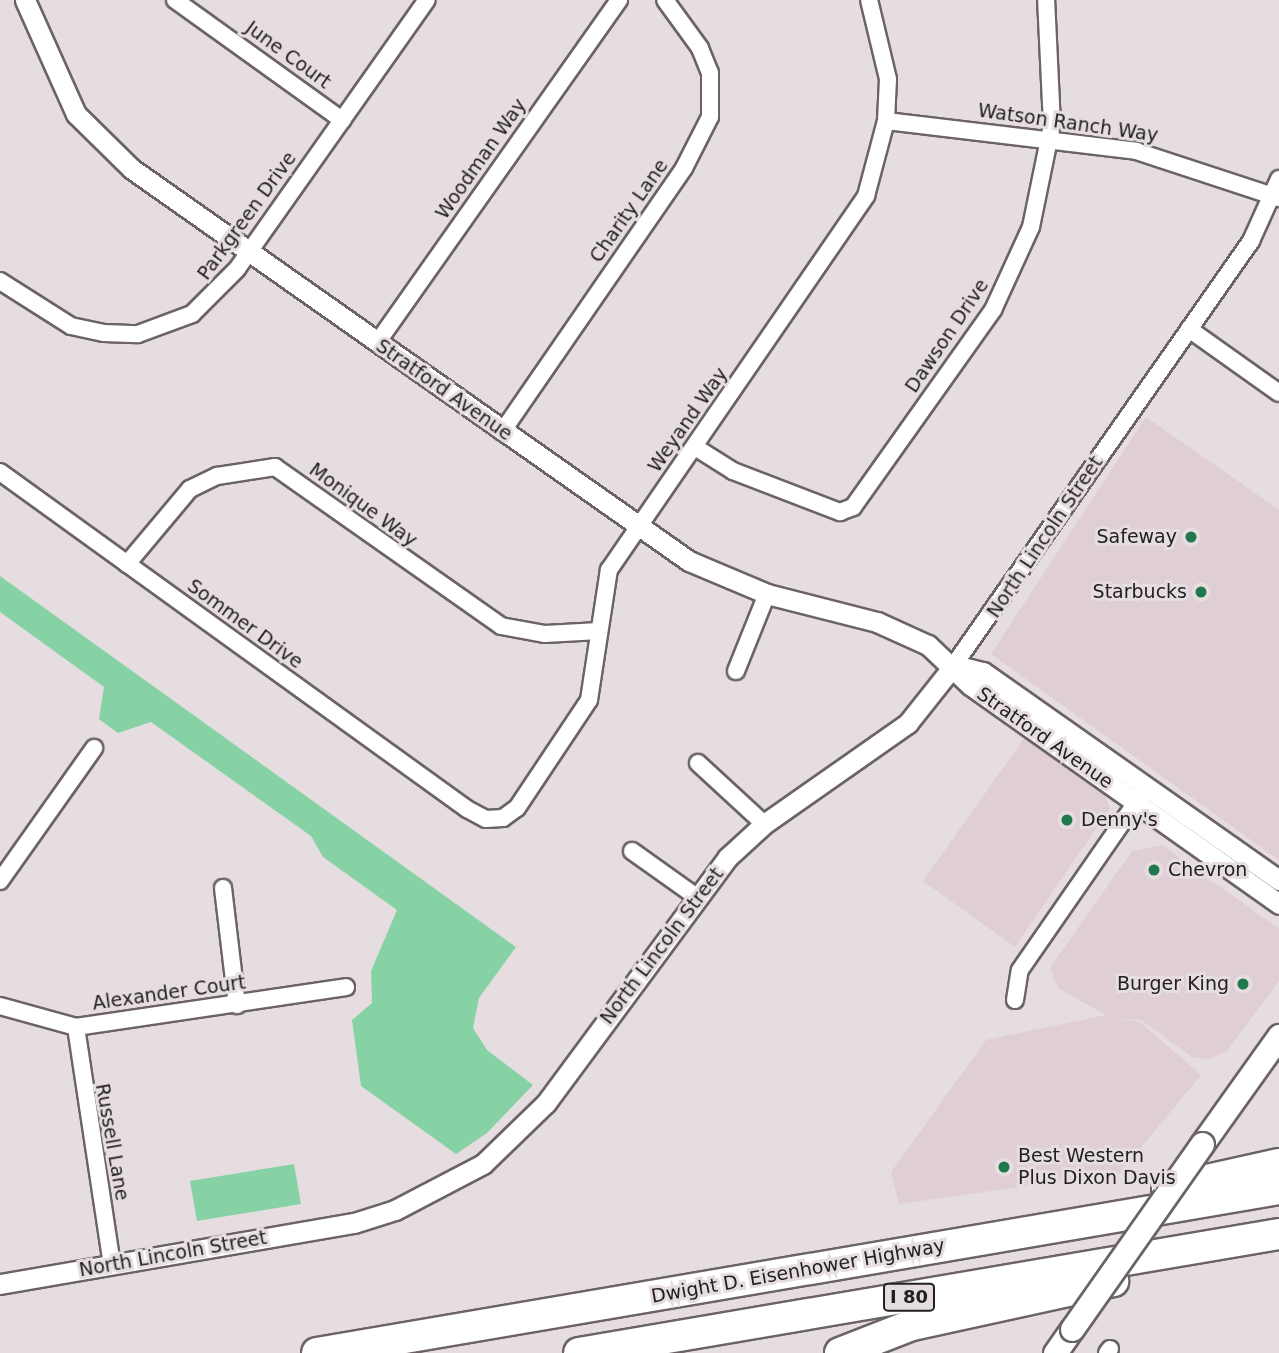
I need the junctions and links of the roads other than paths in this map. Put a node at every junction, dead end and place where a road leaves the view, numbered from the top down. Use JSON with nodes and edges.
{"nodes":[{"id":1,"x":25,"y":0,"type":"edge"},
{"id":2,"x":175,"y":0,"type":"edge"},
{"id":3,"x":427,"y":0,"type":"edge"},
{"id":4,"x":620,"y":0,"type":"edge"},
{"id":5,"x":665,"y":0,"type":"edge"},
{"id":6,"x":869,"y":0,"type":"edge"},
{"id":7,"x":1046,"y":0,"type":"edge"},
{"id":8,"x":342,"y":120,"type":"junction"},
{"id":9,"x":886,"y":121,"type":"junction"},
{"id":10,"x":1051,"y":139,"type":"junction"},
{"id":11,"x":1279,"y":180,"type":"edge"},
{"id":12,"x":1276,"y":197,"type":"edge"},
{"id":13,"x":249,"y":252,"type":"junction"},
{"id":14,"x":0,"y":281,"type":"edge"},
{"id":15,"x":1189,"y":329,"type":"junction"},
{"id":16,"x":377,"y":342,"type":"junction"},
{"id":17,"x":1279,"y":393,"type":"edge"},
{"id":18,"x":502,"y":432,"type":"junction"},
{"id":19,"x":695,"y":447,"type":"junction"},
{"id":20,"x":0,"y":472,"type":"edge"},
{"id":21,"x":638,"y":527,"type":"junction"},
{"id":22,"x":127,"y":564,"type":"junction"},
{"id":23,"x":767,"y":594,"type":"junction"},
{"id":24,"x":599,"y":631,"type":"junction"},
{"id":25,"x":954,"y":665,"type":"junction"},
{"id":26,"x":736,"y":671,"type":"dead end"},
{"id":27,"x":94,"y":748,"type":"dead end"},
{"id":28,"x":698,"y":763,"type":"dead end"},
{"id":29,"x":1141,"y":795,"type":"junction"},
{"id":30,"x":467,"y":809,"type":"joint"},
{"id":31,"x":764,"y":824,"type":"junction"},
{"id":32,"x":632,"y":851,"type":"dead end"},
{"id":33,"x":1279,"y":880,"type":"edge"},
{"id":34,"x":0,"y":881,"type":"edge"},
{"id":35,"x":223,"y":888,"type":"dead end"},
{"id":36,"x":694,"y":895,"type":"junction"},
{"id":37,"x":1279,"y":904,"type":"edge"},
{"id":38,"x":346,"y":987,"type":"dead end"},
{"id":39,"x":1015,"y":1000,"type":"dead end"},
{"id":40,"x":237,"y":1005,"type":"junction"},
{"id":41,"x":0,"y":1006,"type":"edge"},
{"id":42,"x":76,"y":1027,"type":"junction"},
{"id":43,"x":1279,"y":1036,"type":"edge"},
{"id":44,"x":1279,"y":1164,"type":"edge"},
{"id":45,"x":1279,"y":1189,"type":"edge"},
{"id":46,"x":1279,"y":1234,"type":"edge"},
{"id":47,"x":1239,"y":1240,"type":"junction"},
{"id":48,"x":943,"y":1246,"type":"junction"},
{"id":49,"x":112,"y":1265,"type":"junction"},
{"id":50,"x":0,"y":1284,"type":"edge"},
{"id":51,"x":317,"y":1353,"type":"edge"},
{"id":52,"x":579,"y":1353,"type":"edge"},
{"id":53,"x":840,"y":1353,"type":"edge"},
{"id":54,"x":1055,"y":1353,"type":"edge"}],
"edges":[{"from":1,"to":13,"type":"street","name":"Stratford Avenue"},
{"from":2,"to":8,"type":"street","name":"June Court"},
{"from":3,"to":8,"type":"street","name":"Parkgreen Drive"},
{"from":4,"to":16,"type":"street","name":"Woodman Way"},
{"from":5,"to":18,"type":"street","name":"Charity Lane"},
{"from":6,"to":9,"type":"street","name":"Weyand Way"},
{"from":7,"to":10,"type":"street","name":"Dawson Drive"},
{"from":8,"to":13,"type":"street","name":"Parkgreen Drive"},
{"from":9,"to":10,"type":"street","name":"Watson Ranch Way"},
{"from":9,"to":19,"type":"street","name":"Weyand Way"},
{"from":10,"to":12,"type":"street","name":"Watson Ranch Way"},
{"from":10,"to":19,"type":"street","name":"Dawson Drive"},
{"from":11,"to":12,"type":"street","name":"North Lincoln Street"},
{"from":12,"to":15,"type":"street","name":"North Lincoln Street"},
{"from":13,"to":14,"type":"street","name":"Parkgreen Drive"},
{"from":13,"to":16,"type":"street","name":"Stratford Avenue"},
{"from":15,"to":17,"type":"street"},
{"from":15,"to":25,"type":"street","name":"North Lincoln Street"},
{"from":16,"to":18,"type":"street","name":"Stratford Avenue"},
{"from":18,"to":21,"type":"street","name":"Stratford Avenue"},
{"from":19,"to":21,"type":"street","name":"Weyand Way"},
{"from":20,"to":22,"type":"street","name":"Sommer Drive"},
{"from":21,"to":23,"type":"street","name":"Stratford Avenue"},
{"from":21,"to":24,"type":"street","name":"Weyand Way"},
{"from":22,"to":24,"type":"street","name":"Monique Way"},
{"from":22,"to":30,"type":"street","name":"Sommer Drive"},
{"from":23,"to":25,"type":"street","name":"Stratford Avenue"},
{"from":23,"to":26,"type":"street"},
{"from":24,"to":30,"type":"street","name":"Weyand Way"},
{"from":25,"to":29,"type":"street","name":"Stratford Avenue"},
{"from":25,"to":31,"type":"street","name":"North Lincoln Street"},
{"from":27,"to":34,"type":"street"},
{"from":28,"to":31,"type":"street"},
{"from":29,"to":33,"type":"street","name":"Stratford Avenue"},
{"from":29,"to":37,"type":"street","name":"Stratford Avenue"},
{"from":29,"to":39,"type":"street"},
{"from":31,"to":36,"type":"street","name":"North Lincoln Street"},
{"from":32,"to":36,"type":"street"},
{"from":35,"to":40,"type":"street"},
{"from":36,"to":49,"type":"street","name":"North Lincoln Street"},
{"from":38,"to":40,"type":"street","name":"Alexander Court"},
{"from":40,"to":42,"type":"street","name":"Alexander Court"},
{"from":41,"to":42,"type":"street","name":"Alexander Court"},
{"from":42,"to":49,"type":"street","name":"Russell Lane"},
{"from":43,"to":54,"type":"main road","bridge":true},
{"from":44,"to":48,"type":"highway"},
{"from":45,"to":48,"type":"highway","name":"Dwight D. Eisenhower Highway","number":"I 80"},
{"from":46,"to":47,"type":"highway","number":"I 80"},
{"from":47,"to":52,"type":"highway","number":"I 80"},
{"from":47,"to":53,"type":"highway"},
{"from":48,"to":51,"type":"highway","name":"Dwight D. Eisenhower Highway","number":"I 80"},
{"from":49,"to":50,"type":"street","name":"North Lincoln Street"}]}
